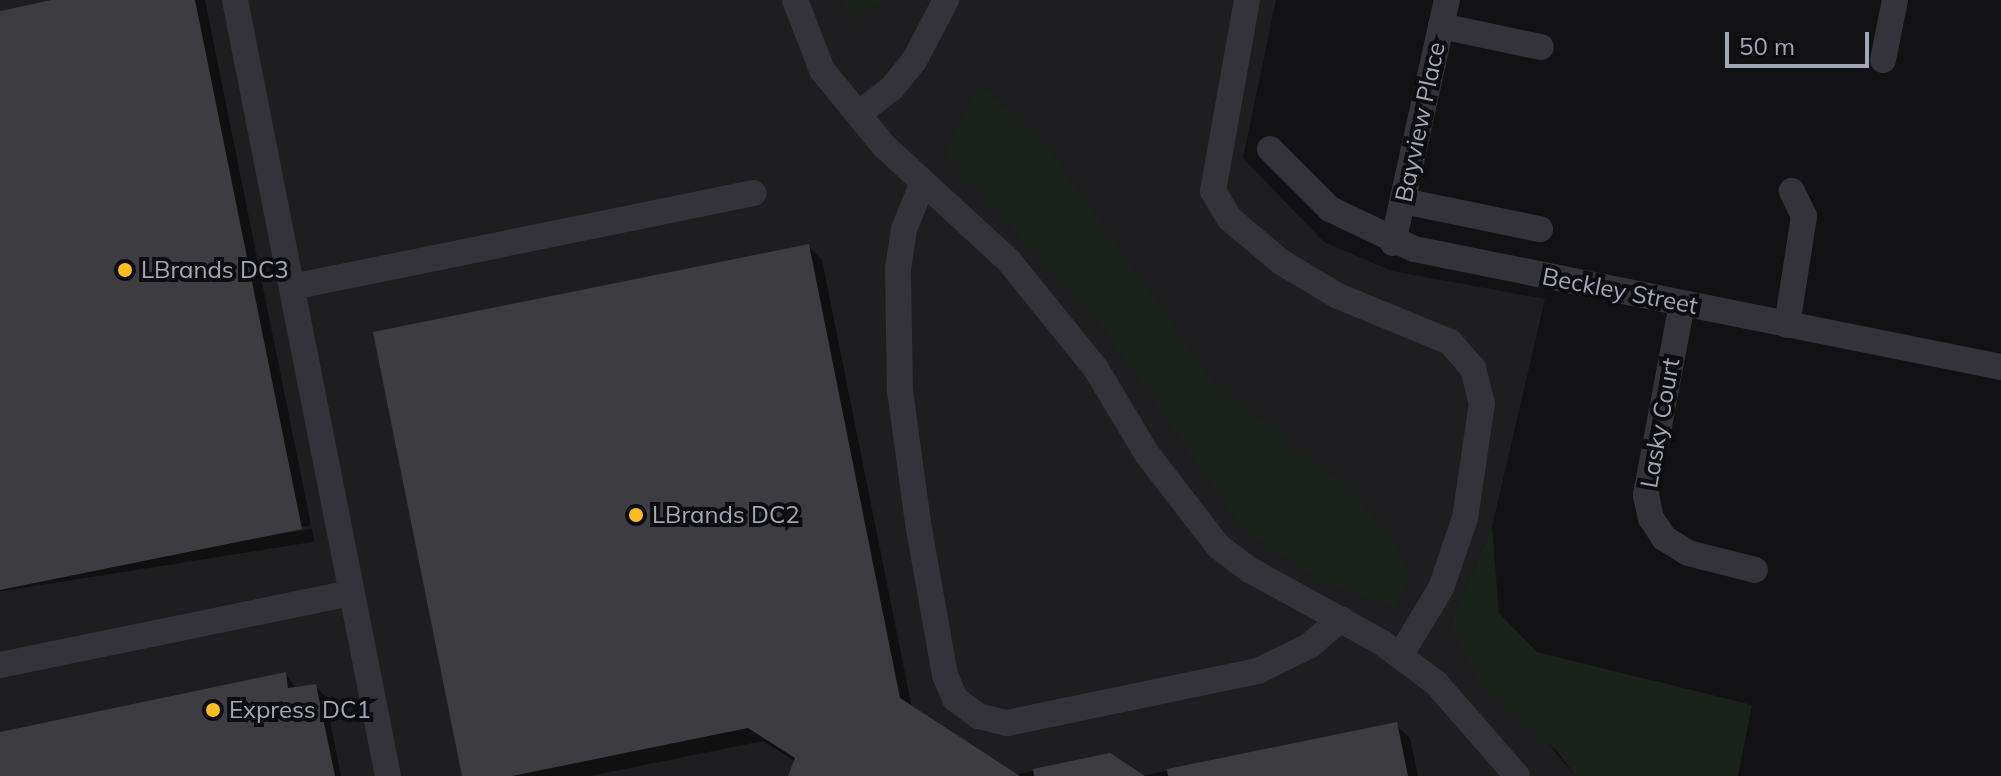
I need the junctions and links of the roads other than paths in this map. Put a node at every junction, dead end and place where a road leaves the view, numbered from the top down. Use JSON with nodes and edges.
{"nodes":[{"id":1,"x":235,"y":0,"type":"edge"},
{"id":2,"x":795,"y":0,"type":"edge"},
{"id":3,"x":946,"y":0,"type":"edge"},
{"id":4,"x":1247,"y":0,"type":"edge"},
{"id":5,"x":1895,"y":0,"type":"edge"},
{"id":6,"x":1444,"y":13,"type":"edge"},
{"id":7,"x":1541,"y":47,"type":"dead end"},
{"id":8,"x":1883,"y":60,"type":"dead end"},
{"id":9,"x":858,"y":114,"type":"junction"},
{"id":10,"x":1270,"y":149,"type":"dead end"},
{"id":11,"x":923,"y":182,"type":"junction"},
{"id":12,"x":1792,"y":191,"type":"dead end"},
{"id":13,"x":754,"y":193,"type":"dead end"},
{"id":14,"x":1403,"y":201,"type":"junction"},
{"id":15,"x":1540,"y":229,"type":"dead end"},
{"id":16,"x":1393,"y":243,"type":"junction"},
{"id":17,"x":292,"y":287,"type":"junction"},
{"id":18,"x":1682,"y":304,"type":"junction"},
{"id":19,"x":1787,"y":325,"type":"junction"},
{"id":20,"x":2001,"y":367,"type":"edge"},
{"id":21,"x":1755,"y":570,"type":"dead end"},
{"id":22,"x":352,"y":593,"type":"junction"},
{"id":23,"x":1341,"y":619,"type":"junction"},
{"id":24,"x":1400,"y":656,"type":"junction"},
{"id":25,"x":0,"y":665,"type":"edge"},
{"id":26,"x":388,"y":776,"type":"edge"},
{"id":27,"x":1517,"y":776,"type":"edge"}],
"edges":[{"from":1,"to":17,"type":"street"},
{"from":2,"to":9,"type":"street"},
{"from":3,"to":9,"type":"street"},
{"from":4,"to":24,"type":"street"},
{"from":5,"to":8,"type":"street"},
{"from":6,"to":7,"type":"street"},
{"from":6,"to":14,"type":"street","name":"Bayview Place"},
{"from":9,"to":11,"type":"street"},
{"from":10,"to":16,"type":"street","name":"Beckley Street"},
{"from":11,"to":23,"type":"street"},
{"from":11,"to":23,"type":"street"},
{"from":12,"to":19,"type":"street"},
{"from":13,"to":17,"type":"street"},
{"from":14,"to":15,"type":"street"},
{"from":14,"to":16,"type":"street","name":"Bayview Place"},
{"from":16,"to":18,"type":"street","name":"Beckley Street"},
{"from":17,"to":22,"type":"street"},
{"from":18,"to":19,"type":"street","name":"Beckley Street"},
{"from":18,"to":21,"type":"street","name":"Lasky Court"},
{"from":19,"to":20,"type":"street","name":"Beckley Street"},
{"from":22,"to":25,"type":"street"},
{"from":22,"to":26,"type":"street"},
{"from":23,"to":24,"type":"street"},
{"from":24,"to":27,"type":"street"}]}
